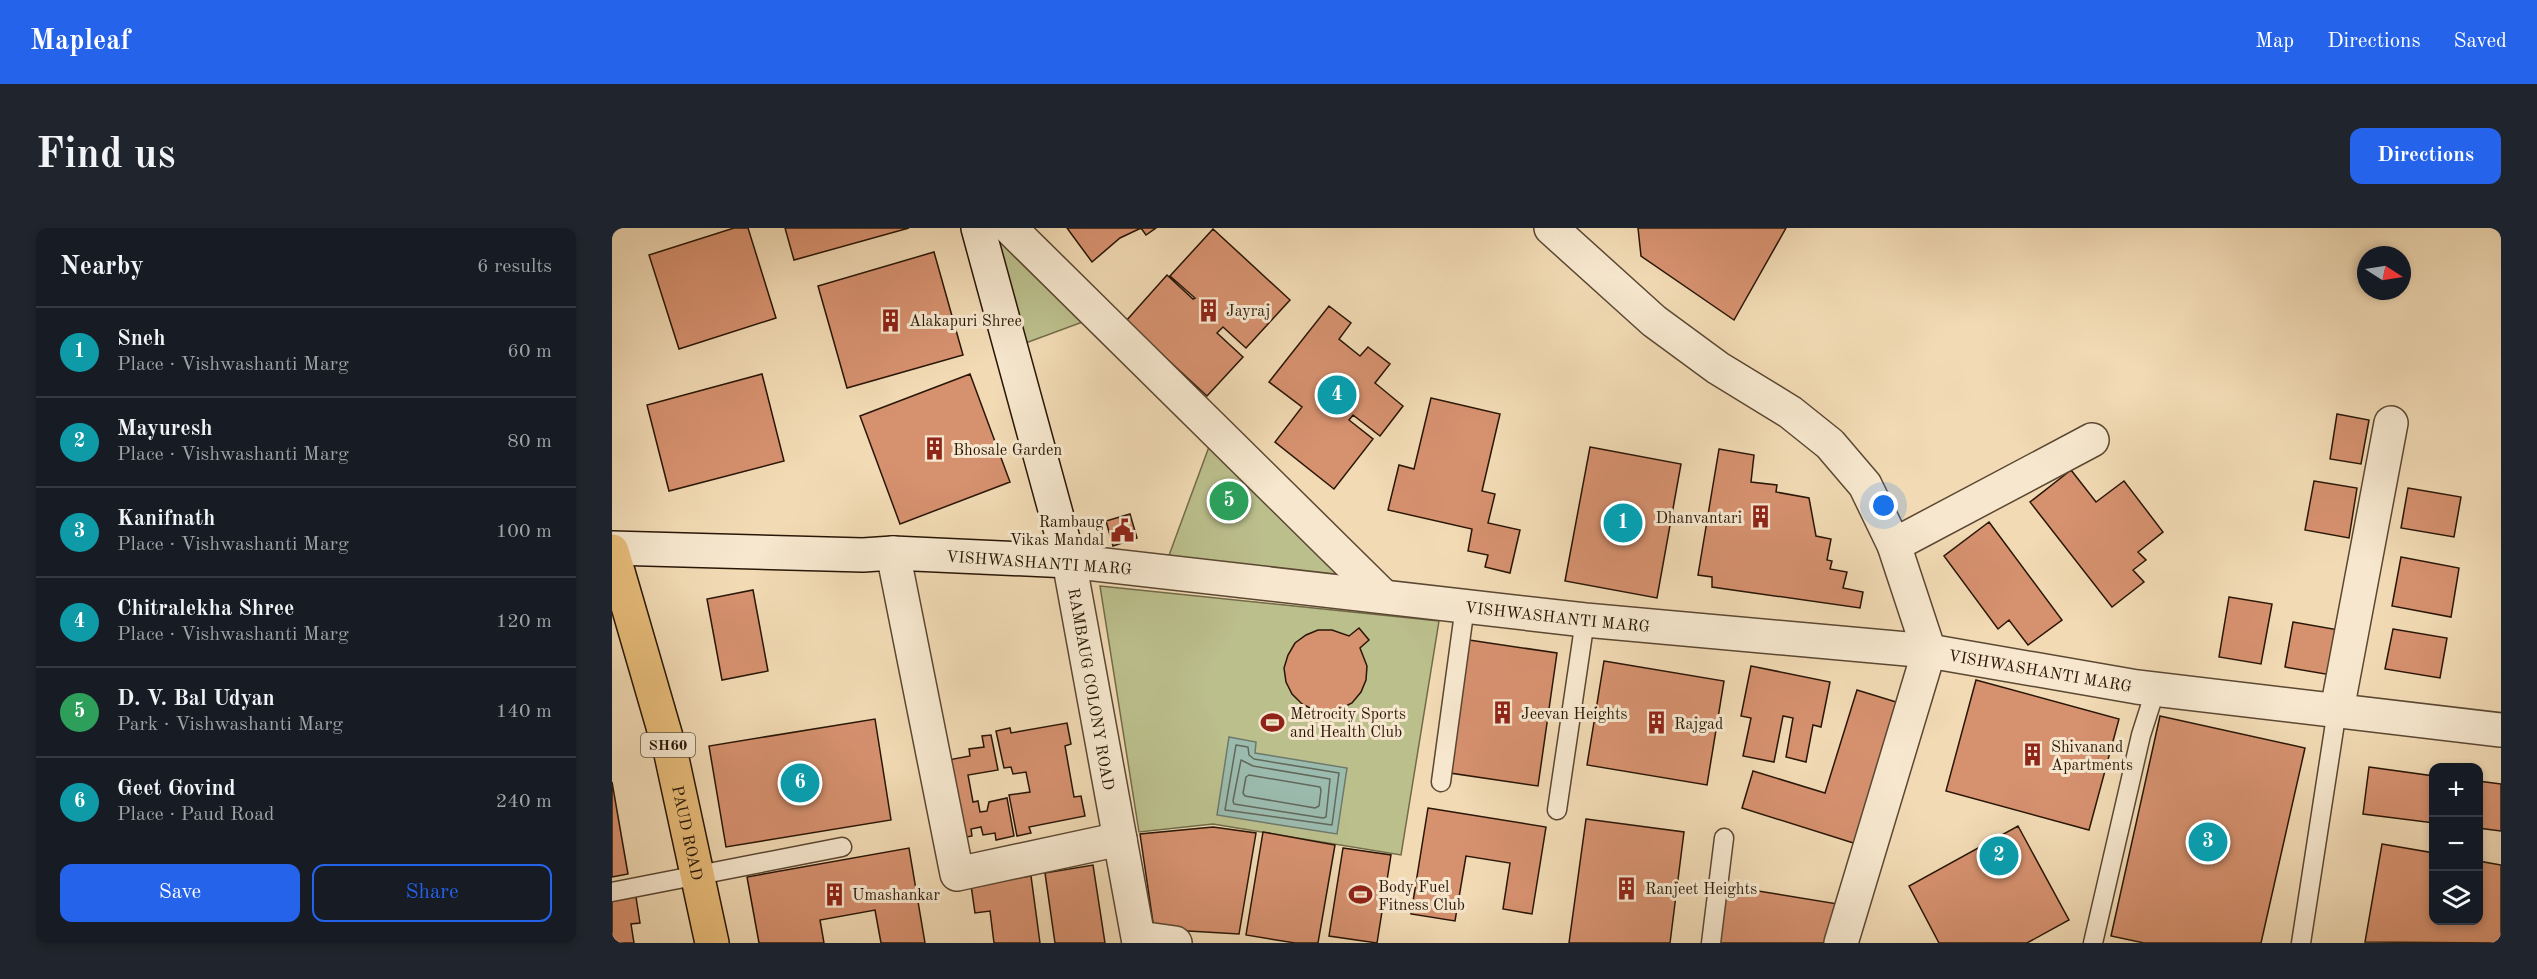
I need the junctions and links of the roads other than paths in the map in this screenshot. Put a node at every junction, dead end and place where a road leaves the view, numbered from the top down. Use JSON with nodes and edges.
{"nodes":[{"id":1,"x":978,"y":228,"type":"edge"},
{"id":2,"x":1010,"y":228,"type":"edge"},
{"id":3,"x":1551,"y":228,"type":"edge"},
{"id":4,"x":2391,"y":423,"type":"dead end"},
{"id":5,"x":2092,"y":440,"type":"dead end"},
{"id":6,"x":1894,"y":545,"type":"junction"},
{"id":7,"x":612,"y":549,"type":"edge"},
{"id":8,"x":893,"y":553,"type":"junction"},
{"id":9,"x":1069,"y":561,"type":"junction"},
{"id":10,"x":1383,"y":596,"type":"junction"},
{"id":11,"x":1465,"y":606,"type":"junction"},
{"id":12,"x":1585,"y":620,"type":"junction"},
{"id":13,"x":1929,"y":651,"type":"junction"},
{"id":14,"x":2156,"y":688,"type":"junction"},
{"id":15,"x":2337,"y":710,"type":"junction"},
{"id":16,"x":2501,"y":730,"type":"edge"},
{"id":17,"x":1441,"y":782,"type":"dead end"},
{"id":18,"x":1557,"y":810,"type":"dead end"},
{"id":19,"x":1724,"y":838,"type":"dead end"},
{"id":20,"x":1120,"y":839,"type":"junction"},
{"id":21,"x":842,"y":847,"type":"dead end"},
{"id":22,"x":698,"y":877,"type":"junction"},
{"id":23,"x":612,"y":892,"type":"edge"},
{"id":24,"x":1139,"y":940,"type":"edge"},
{"id":25,"x":712,"y":943,"type":"edge"},
{"id":26,"x":1174,"y":943,"type":"edge"},
{"id":27,"x":1711,"y":943,"type":"edge"},
{"id":28,"x":1841,"y":943,"type":"edge"},
{"id":29,"x":2093,"y":943,"type":"edge"},
{"id":30,"x":2301,"y":943,"type":"edge"}],
"edges":[{"from":1,"to":9,"type":"street","name":"RAMBAUG COLONY ROAD"},
{"from":2,"to":10,"type":"street"},
{"from":3,"to":6,"type":"street"},
{"from":4,"to":15,"type":"street"},
{"from":5,"to":6,"type":"street"},
{"from":6,"to":13,"type":"street"},
{"from":7,"to":8,"type":"street","name":"VISHWASHANTI MARG"},
{"from":7,"to":22,"type":"main road","name":"PAUD ROAD","number":"SH60"},
{"from":8,"to":9,"type":"street","name":"VISHWASHANTI MARG"},
{"from":8,"to":20,"type":"street"},
{"from":9,"to":10,"type":"street","name":"VISHWASHANTI MARG"},
{"from":9,"to":20,"type":"street","name":"RAMBAUG COLONY ROAD"},
{"from":10,"to":11,"type":"street","name":"VISHWASHANTI MARG"},
{"from":11,"to":12,"type":"street","name":"VISHWASHANTI MARG"},
{"from":11,"to":17,"type":"lane"},
{"from":12,"to":13,"type":"street","name":"VISHWASHANTI MARG"},
{"from":12,"to":18,"type":"lane"},
{"from":13,"to":14,"type":"street","name":"VISHWASHANTI MARG"},
{"from":13,"to":28,"type":"street"},
{"from":14,"to":15,"type":"street","name":"VISHWASHANTI MARG"},
{"from":14,"to":29,"type":"lane"},
{"from":15,"to":16,"type":"street","name":"VISHWASHANTI MARG"},
{"from":15,"to":30,"type":"lane"},
{"from":19,"to":27,"type":"lane"},
{"from":20,"to":24,"type":"street","name":"RAMBAUG COLONY ROAD"},
{"from":21,"to":22,"type":"lane"},
{"from":22,"to":23,"type":"lane"},
{"from":22,"to":25,"type":"main road","name":"PAUD ROAD","number":"SH60"},
{"from":24,"to":26,"type":"street"}]}
